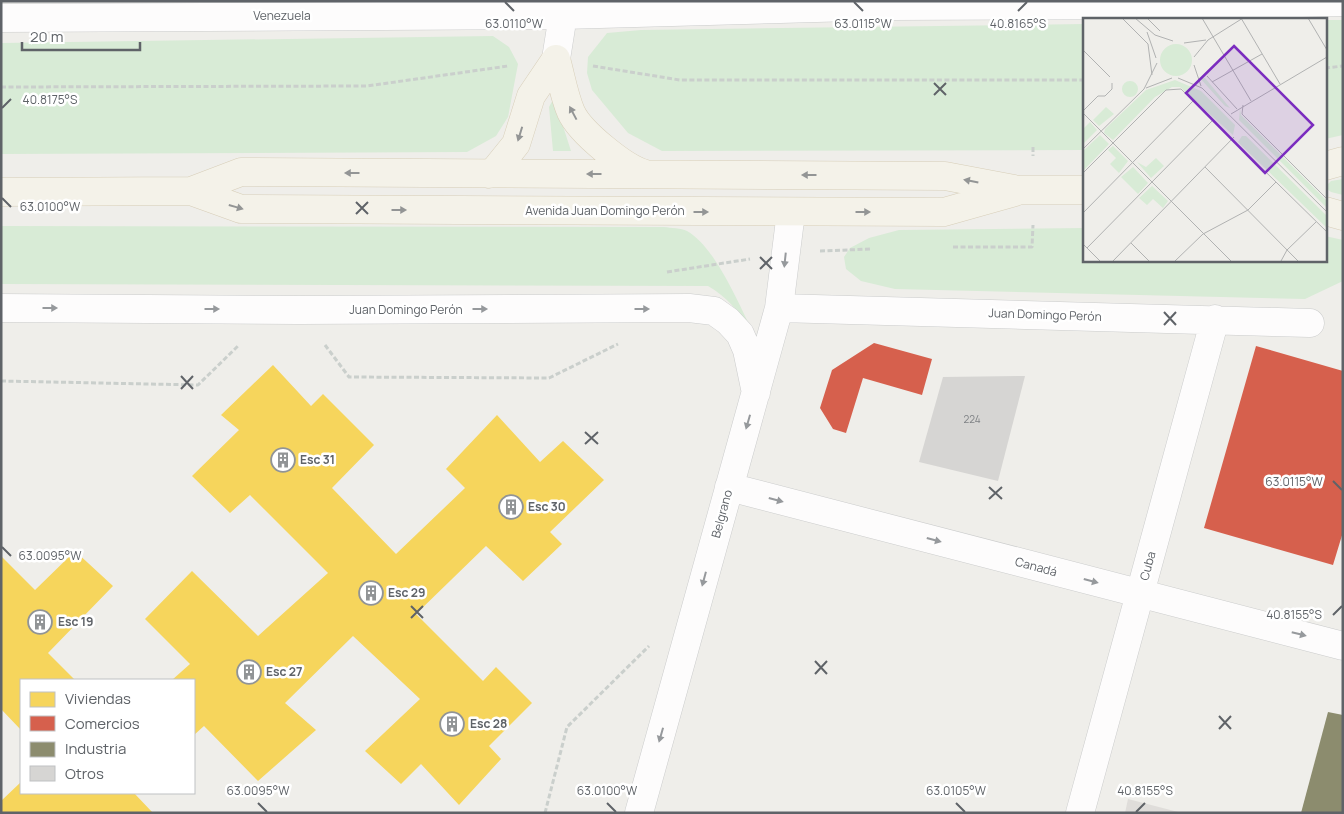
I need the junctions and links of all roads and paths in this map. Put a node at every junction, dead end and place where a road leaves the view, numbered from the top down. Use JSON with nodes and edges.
{"nodes":[{"id":1,"x":1343,"y":2,"type":"edge"},
{"id":2,"x":1219,"y":3,"type":"edge"},
{"id":3,"x":890,"y":4,"type":"edge"},
{"id":4,"x":562,"y":8,"type":"edge"},
{"id":5,"x":1,"y":18,"type":"edge"},
{"id":6,"x":556,"y":59,"type":"junction"},
{"id":7,"x":1343,"y":66,"type":"edge"},
{"id":8,"x":1326,"y":68,"type":"edge"},
{"id":9,"x":1033,"y":147,"type":"dead end"},
{"id":10,"x":1343,"y":161,"type":"edge"},
{"id":11,"x":1326,"y":166,"type":"edge"},
{"id":12,"x":489,"y":174,"type":"junction"},
{"id":13,"x":650,"y":174,"type":"junction"},
{"id":14,"x":1026,"y":190,"type":"junction"},
{"id":15,"x":1083,"y":190,"type":"edge"},
{"id":16,"x":190,"y":191,"type":"junction"},
{"id":17,"x":1,"y":192,"type":"edge"},
{"id":18,"x":1326,"y":211,"type":"edge"},
{"id":19,"x":790,"y":212,"type":"junction"},
{"id":20,"x":1343,"y":216,"type":"edge"},
{"id":21,"x":948,"y":247,"type":"dead end"},
{"id":22,"x":878,"y":248,"type":"dead end"},
{"id":23,"x":785,"y":253,"type":"junction"},
{"id":24,"x":659,"y":273,"type":"dead end"},
{"id":25,"x":1,"y":308,"type":"edge"},
{"id":26,"x":779,"y":308,"type":"junction"},
{"id":27,"x":288,"y":310,"type":"junction"},
{"id":28,"x":1215,"y":320,"type":"junction"},
{"id":29,"x":1310,"y":322,"type":"dead end"},
{"id":30,"x":620,"y":343,"type":"dead end"},
{"id":31,"x":1,"y":380,"type":"edge"},
{"id":32,"x":756,"y":393,"type":"junction"},
{"id":33,"x":729,"y":488,"type":"junction"},
{"id":34,"x":1140,"y":594,"type":"junction"},
{"id":35,"x":650,"y":644,"type":"dead end"},
{"id":36,"x":1343,"y":646,"type":"edge"},
{"id":37,"x":544,"y":813,"type":"edge"},
{"id":38,"x":639,"y":813,"type":"edge"},
{"id":39,"x":1080,"y":813,"type":"edge"}],
"edges":[{"from":1,"to":2,"type":"street","name":"Venezuela"},
{"from":2,"to":3,"type":"street","name":"Venezuela"},
{"from":3,"to":4,"type":"street","name":"Venezuela"},
{"from":4,"to":5,"type":"street","name":"Venezuela"},
{"from":4,"to":6,"type":"street"},
{"from":6,"to":12,"type":"main road","one_way":true},
{"from":13,"to":6,"type":"main road","one_way":true},
{"from":7,"to":8,"type":"path"},
{"from":9,"to":14,"type":"path"},
{"from":10,"to":11,"type":"main road"},
{"from":13,"to":12,"type":"main road","name":"Avenida Juan Domingo Perón","one_way":true},
{"from":12,"to":16,"type":"main road","name":"Avenida Juan Domingo Perón","one_way":true},
{"from":14,"to":13,"type":"main road","name":"Avenida Juan Domingo Perón","one_way":true},
{"from":14,"to":15,"type":"main road","name":"Avenida Juan Domingo Perón"},
{"from":19,"to":14,"type":"main road","name":"Avenida Juan Domingo Perón","one_way":true},
{"from":14,"to":21,"type":"path"},
{"from":16,"to":17,"type":"main road","name":"Avenida Juan Domingo Perón"},
{"from":16,"to":19,"type":"main road","name":"Avenida Juan Domingo Perón","one_way":true},
{"from":18,"to":20,"type":"main road"},
{"from":19,"to":23,"type":"street","name":"Belgrano"},
{"from":22,"to":23,"type":"path"},
{"from":23,"to":24,"type":"path"},
{"from":23,"to":26,"type":"street","name":"Belgrano","one_way":true},
{"from":25,"to":27,"type":"street","name":"Juan Domingo Perón","one_way":true},
{"from":26,"to":28,"type":"street","name":"Juan Domingo Perón"},
{"from":26,"to":32,"type":"street","name":"Belgrano"},
{"from":27,"to":30,"type":"path"},
{"from":27,"to":31,"type":"path"},
{"from":27,"to":32,"type":"street","name":"Juan Domingo Perón","one_way":true},
{"from":28,"to":29,"type":"street","name":"Juan Domingo Perón"},
{"from":28,"to":34,"type":"street","name":"Cuba"},
{"from":32,"to":33,"type":"street","name":"Belgrano","one_way":true},
{"from":33,"to":34,"type":"street","name":"Canadá","one_way":true},
{"from":33,"to":38,"type":"street","name":"Belgrano","one_way":true},
{"from":34,"to":36,"type":"street","name":"Canadá","one_way":true},
{"from":34,"to":39,"type":"street","name":"Cuba"},
{"from":35,"to":37,"type":"path"}]}
